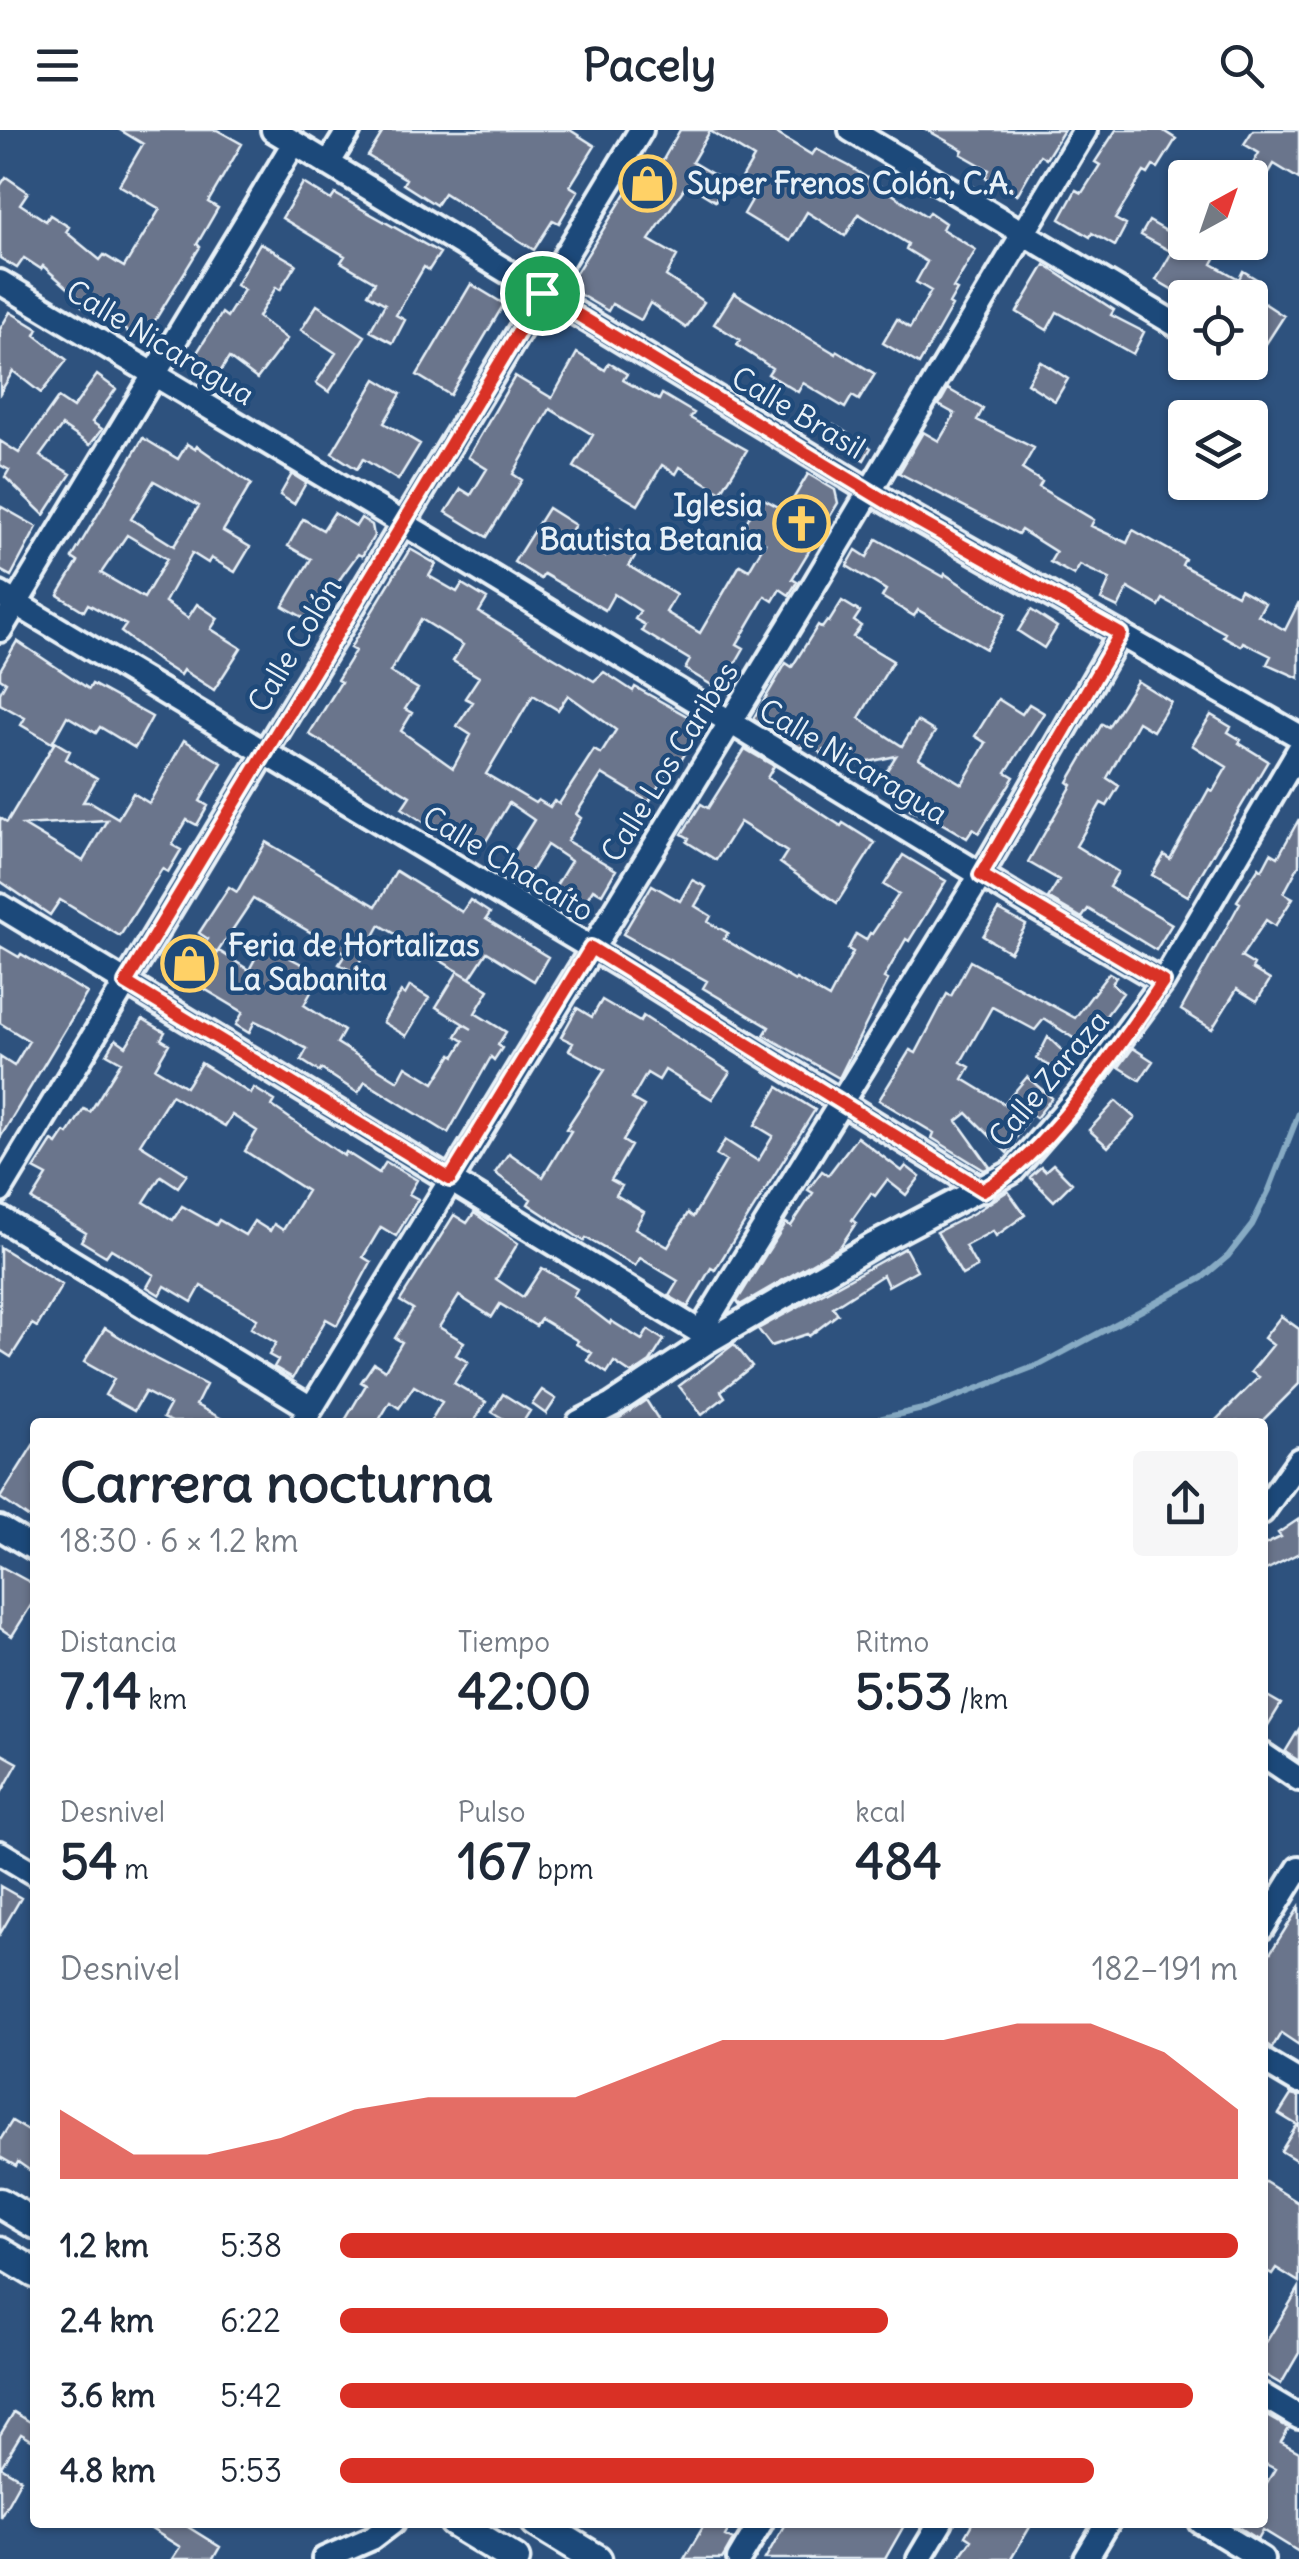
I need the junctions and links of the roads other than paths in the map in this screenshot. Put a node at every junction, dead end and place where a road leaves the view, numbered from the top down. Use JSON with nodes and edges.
{"nodes":[{"id":1,"x":273,"y":130,"type":"edge"},
{"id":2,"x":350,"y":130,"type":"edge"},
{"id":3,"x":641,"y":130,"type":"edge"},
{"id":4,"x":851,"y":130,"type":"edge"},
{"id":5,"x":1085,"y":130,"type":"edge"},
{"id":6,"x":294,"y":142,"type":"junction"},
{"id":7,"x":328,"y":164,"type":"junction"},
{"id":8,"x":1022,"y":234,"type":"junction"},
{"id":9,"x":0,"y":282,"type":"edge"},
{"id":10,"x":542,"y":293,"type":"junction"},
{"id":11,"x":1168,"y":320,"type":"edge"},
{"id":12,"x":154,"y":374,"type":"junction"},
{"id":13,"x":869,"y":491,"type":"junction"},
{"id":14,"x":403,"y":524,"type":"junction"},
{"id":15,"x":8,"y":599,"type":"edge"},
{"id":16,"x":0,"y":630,"type":"edge"},
{"id":17,"x":1120,"y":634,"type":"junction"},
{"id":18,"x":730,"y":722,"type":"junction"},
{"id":19,"x":1299,"y":736,"type":"edge"},
{"id":20,"x":1299,"y":750,"type":"edge"},
{"id":21,"x":264,"y":754,"type":"junction"},
{"id":22,"x":981,"y":875,"type":"junction"},
{"id":23,"x":0,"y":906,"type":"edge"},
{"id":24,"x":591,"y":948,"type":"junction"},
{"id":25,"x":1163,"y":982,"type":"junction"},
{"id":26,"x":126,"y":983,"type":"junction"},
{"id":27,"x":842,"y":1102,"type":"junction"},
{"id":28,"x":450,"y":1179,"type":"junction"},
{"id":29,"x":983,"y":1190,"type":"junction"},
{"id":30,"x":0,"y":1191,"type":"edge"},
{"id":31,"x":0,"y":1218,"type":"edge"},
{"id":32,"x":704,"y":1337,"type":"junction"},
{"id":33,"x":307,"y":1415,"type":"edge"},
{"id":34,"x":587,"y":1418,"type":"edge"},
{"id":35,"x":1299,"y":1460,"type":"edge"},
{"id":36,"x":1268,"y":1504,"type":"edge"},
{"id":37,"x":0,"y":1528,"type":"edge"},
{"id":38,"x":30,"y":1546,"type":"edge"},
{"id":39,"x":1268,"y":1758,"type":"edge"},
{"id":40,"x":1299,"y":1779,"type":"edge"},
{"id":41,"x":0,"y":1853,"type":"edge"},
{"id":42,"x":1299,"y":1868,"type":"edge"},
{"id":43,"x":30,"y":1871,"type":"edge"},
{"id":44,"x":1268,"y":1918,"type":"edge"},
{"id":45,"x":1268,"y":2064,"type":"edge"},
{"id":46,"x":1299,"y":2082,"type":"edge"},
{"id":47,"x":0,"y":2204,"type":"edge"},
{"id":48,"x":30,"y":2221,"type":"edge"},
{"id":49,"x":0,"y":2252,"type":"edge"},
{"id":50,"x":30,"y":2270,"type":"edge"},
{"id":51,"x":1268,"y":2399,"type":"edge"},
{"id":52,"x":1299,"y":2417,"type":"edge"},
{"id":53,"x":385,"y":2528,"type":"edge"},
{"id":54,"x":464,"y":2528,"type":"edge"},
{"id":55,"x":546,"y":2528,"type":"edge"},
{"id":56,"x":757,"y":2528,"type":"edge"},
{"id":57,"x":937,"y":2528,"type":"edge"},
{"id":58,"x":1104,"y":2528,"type":"edge"},
{"id":59,"x":1212,"y":2528,"type":"edge"},
{"id":60,"x":324,"y":2559,"type":"edge"},
{"id":61,"x":516,"y":2559,"type":"edge"},
{"id":62,"x":597,"y":2559,"type":"edge"},
{"id":63,"x":739,"y":2559,"type":"edge"},
{"id":64,"x":919,"y":2559,"type":"edge"},
{"id":65,"x":1086,"y":2559,"type":"edge"},
{"id":66,"x":1262,"y":2559,"type":"edge"}],
"edges":[{"from":1,"to":6,"type":"street","name":"Calle Brasil"},
{"from":2,"to":7,"type":"street"},
{"from":3,"to":10,"type":"street","name":"Calle Colón"},
{"from":4,"to":8,"type":"street"},
{"from":5,"to":8,"type":"street","name":"Calle Los Caribes"},
{"from":6,"to":7,"type":"street","name":"Calle Brasil"},
{"from":6,"to":12,"type":"street"},
{"from":7,"to":10,"type":"street","name":"Calle Brasil"},
{"from":8,"to":11,"type":"street"},
{"from":8,"to":13,"type":"street","name":"Calle Los Caribes"},
{"from":9,"to":12,"type":"street","name":"Calle Nicaragua"},
{"from":10,"to":13,"type":"street","name":"Calle Brasil"},
{"from":10,"to":14,"type":"street","name":"Calle Colón"},
{"from":12,"to":14,"type":"street","name":"Calle Nicaragua"},
{"from":12,"to":15,"type":"street"},
{"from":13,"to":17,"type":"street","name":"Calle Brasil"},
{"from":13,"to":18,"type":"street","name":"Calle Los Caribes"},
{"from":14,"to":18,"type":"street","name":"Calle Nicaragua"},
{"from":14,"to":21,"type":"street","name":"Calle Colón"},
{"from":15,"to":16,"type":"street"},
{"from":15,"to":21,"type":"street","name":"Calle Chacaíto"},
{"from":17,"to":19,"type":"street","name":"Calle Brasil"},
{"from":17,"to":22,"type":"street"},
{"from":18,"to":22,"type":"street","name":"Calle Nicaragua"},
{"from":18,"to":24,"type":"street","name":"Calle Los Caribes"},
{"from":20,"to":25,"type":"street","name":"Calle Zaraza"},
{"from":21,"to":24,"type":"street","name":"Calle Chacaíto"},
{"from":21,"to":26,"type":"street","name":"Calle Colón"},
{"from":22,"to":25,"type":"street","name":"Calle Nicaragua"},
{"from":22,"to":27,"type":"street"},
{"from":23,"to":26,"type":"street"},
{"from":24,"to":27,"type":"street","name":"Calle Chacaíto"},
{"from":24,"to":28,"type":"street","name":"Calle Los Caribes"},
{"from":25,"to":29,"type":"street","name":"Calle Zaraza"},
{"from":26,"to":28,"type":"street"},
{"from":26,"to":30,"type":"street","name":"Calle Colón"},
{"from":27,"to":29,"type":"street","name":"Calle Chacaíto"},
{"from":27,"to":32,"type":"street"},
{"from":28,"to":32,"type":"street"},
{"from":28,"to":33,"type":"street","name":"Calle Los Caribes"},
{"from":29,"to":32,"type":"street","name":"Calle Zaraza"},
{"from":31,"to":33,"type":"street"},
{"from":32,"to":34,"type":"street","name":"Calle Zaraza"},
{"from":35,"to":36,"type":"street"},
{"from":37,"to":38,"type":"street"},
{"from":39,"to":40,"type":"street"},
{"from":41,"to":43,"type":"street"},
{"from":42,"to":44,"type":"street"},
{"from":45,"to":46,"type":"street"},
{"from":47,"to":48,"type":"street"},
{"from":49,"to":50,"type":"street"},
{"from":51,"to":52,"type":"street"},
{"from":53,"to":60,"type":"street"},
{"from":54,"to":61,"type":"street"},
{"from":55,"to":62,"type":"street"},
{"from":56,"to":63,"type":"street"},
{"from":57,"to":64,"type":"street"},
{"from":58,"to":65,"type":"street"},
{"from":59,"to":66,"type":"street"}]}
